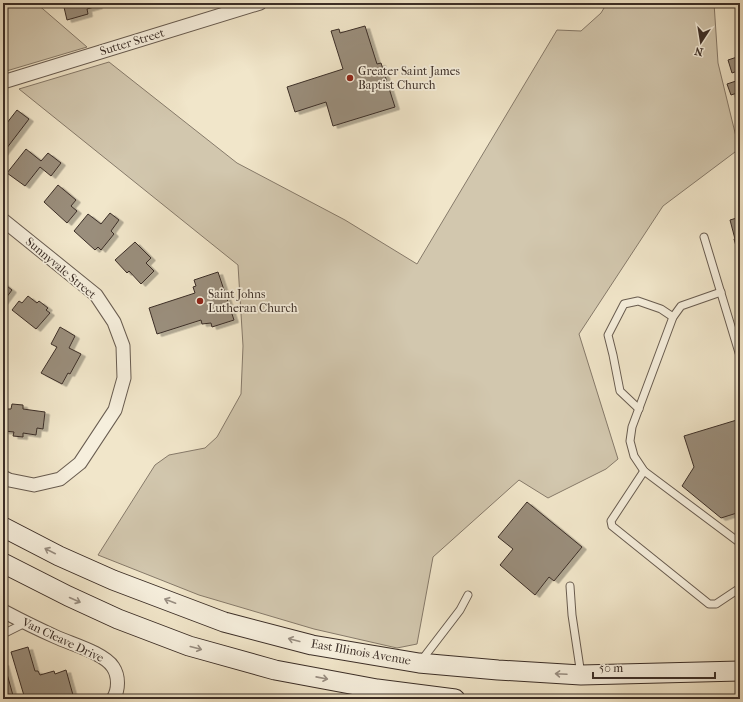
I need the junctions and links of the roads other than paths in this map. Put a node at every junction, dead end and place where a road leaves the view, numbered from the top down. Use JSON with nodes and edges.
{"nodes":[{"id":1,"x":260,"y":3,"type":"edge"},
{"id":2,"x":3,"y":82,"type":"edge"},
{"id":3,"x":3,"y":220,"type":"edge"},
{"id":4,"x":704,"y":237,"type":"dead end"},
{"id":5,"x":721,"y":292,"type":"junction"},
{"id":6,"x":673,"y":316,"type":"junction"},
{"id":7,"x":740,"y":356,"type":"edge"},
{"id":8,"x":639,"y":409,"type":"junction"},
{"id":9,"x":644,"y":470,"type":"junction"},
{"id":10,"x":3,"y":477,"type":"edge"},
{"id":11,"x":3,"y":527,"type":"edge"},
{"id":12,"x":740,"y":543,"type":"edge"},
{"id":13,"x":3,"y":563,"type":"edge"},
{"id":14,"x":570,"y":586,"type":"dead end"},
{"id":15,"x":740,"y":588,"type":"edge"},
{"id":16,"x":468,"y":595,"type":"dead end"},
{"id":17,"x":3,"y":611,"type":"edge"},
{"id":18,"x":25,"y":623,"type":"junction"},
{"id":19,"x":3,"y":634,"type":"edge"},
{"id":20,"x":419,"y":662,"type":"junction"},
{"id":21,"x":740,"y":671,"type":"edge"},
{"id":22,"x":581,"y":675,"type":"junction"},
{"id":23,"x":113,"y":699,"type":"edge"},
{"id":24,"x":455,"y":699,"type":"edge"}],
"edges":[{"from":1,"to":2,"type":"street","name":"Sutter Street"},
{"from":3,"to":10,"type":"street","name":"Sunnyvale Street"},
{"from":4,"to":5,"type":"lane"},
{"from":5,"to":6,"type":"lane"},
{"from":5,"to":7,"type":"lane"},
{"from":6,"to":8,"type":"lane"},
{"from":6,"to":8,"type":"lane"},
{"from":8,"to":9,"type":"lane"},
{"from":9,"to":12,"type":"lane"},
{"from":9,"to":15,"type":"lane"},
{"from":20,"to":11,"type":"main road","name":"East Illinois Avenue","one_way":true},
{"from":13,"to":24,"type":"main road","one_way":true},
{"from":14,"to":22,"type":"lane"},
{"from":16,"to":20,"type":"lane"},
{"from":17,"to":18,"type":"street","name":"Van Cleave Drive"},
{"from":18,"to":19,"type":"lane"},
{"from":18,"to":23,"type":"street","name":"Van Cleave Drive"},
{"from":22,"to":20,"type":"main road","name":"East Illinois Avenue","one_way":true},
{"from":21,"to":22,"type":"main road","name":"East Illinois Avenue"}]}
